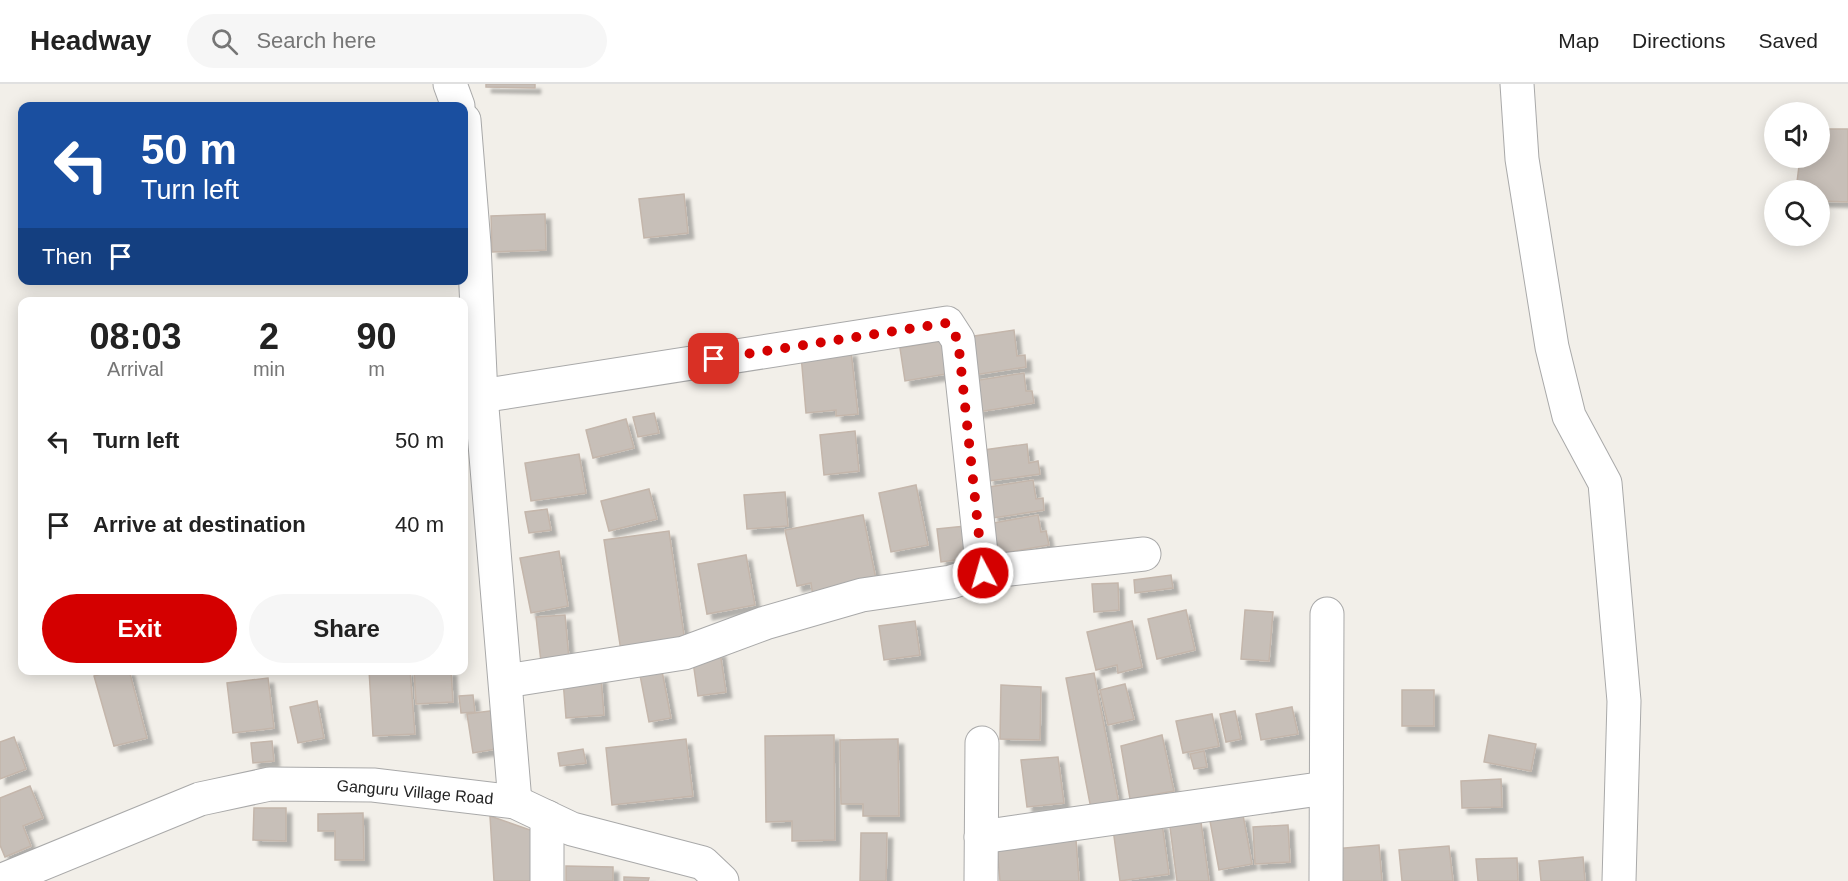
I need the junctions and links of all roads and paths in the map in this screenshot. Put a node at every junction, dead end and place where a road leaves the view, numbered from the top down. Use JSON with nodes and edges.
{"nodes":[{"id":1,"x":450,"y":84,"type":"edge"},
{"id":2,"x":1517,"y":84,"type":"edge"},
{"id":3,"x":457,"y":102,"type":"edge"},
{"id":4,"x":468,"y":170,"type":"edge"},
{"id":5,"x":482,"y":396,"type":"junction"},
{"id":6,"x":1144,"y":554,"type":"dead end"},
{"id":7,"x":983,"y":573,"type":"junction"},
{"id":8,"x":1327,"y":614,"type":"dead end"},
{"id":9,"x":506,"y":681,"type":"junction"},
{"id":10,"x":982,"y":743,"type":"dead end"},
{"id":11,"x":1326,"y":788,"type":"junction"},
{"id":12,"x":515,"y":802,"type":"junction"},
{"id":13,"x":547,"y":817,"type":"junction"},
{"id":14,"x":981,"y":837,"type":"junction"},
{"id":15,"x":0,"y":881,"type":"edge"},
{"id":16,"x":547,"y":881,"type":"edge"},
{"id":17,"x":722,"y":881,"type":"edge"},
{"id":18,"x":981,"y":881,"type":"edge"},
{"id":19,"x":1326,"y":881,"type":"edge"},
{"id":20,"x":1619,"y":881,"type":"edge"}],
"edges":[{"from":1,"to":3,"type":"street"},
{"from":2,"to":20,"type":"street"},
{"from":4,"to":5,"type":"street"},
{"from":5,"to":7,"type":"street"},
{"from":5,"to":9,"type":"street"},
{"from":6,"to":7,"type":"street"},
{"from":7,"to":9,"type":"street"},
{"from":8,"to":11,"type":"street"},
{"from":9,"to":12,"type":"street"},
{"from":10,"to":14,"type":"street"},
{"from":11,"to":14,"type":"street"},
{"from":11,"to":19,"type":"street"},
{"from":12,"to":13,"type":"street","name":"Ganguru Village Road"},
{"from":12,"to":15,"type":"street","name":"Ganguru Village Road"},
{"from":13,"to":16,"type":"street"},
{"from":13,"to":17,"type":"street","name":"Ganguru Village Road"},
{"from":14,"to":18,"type":"street"}]}
